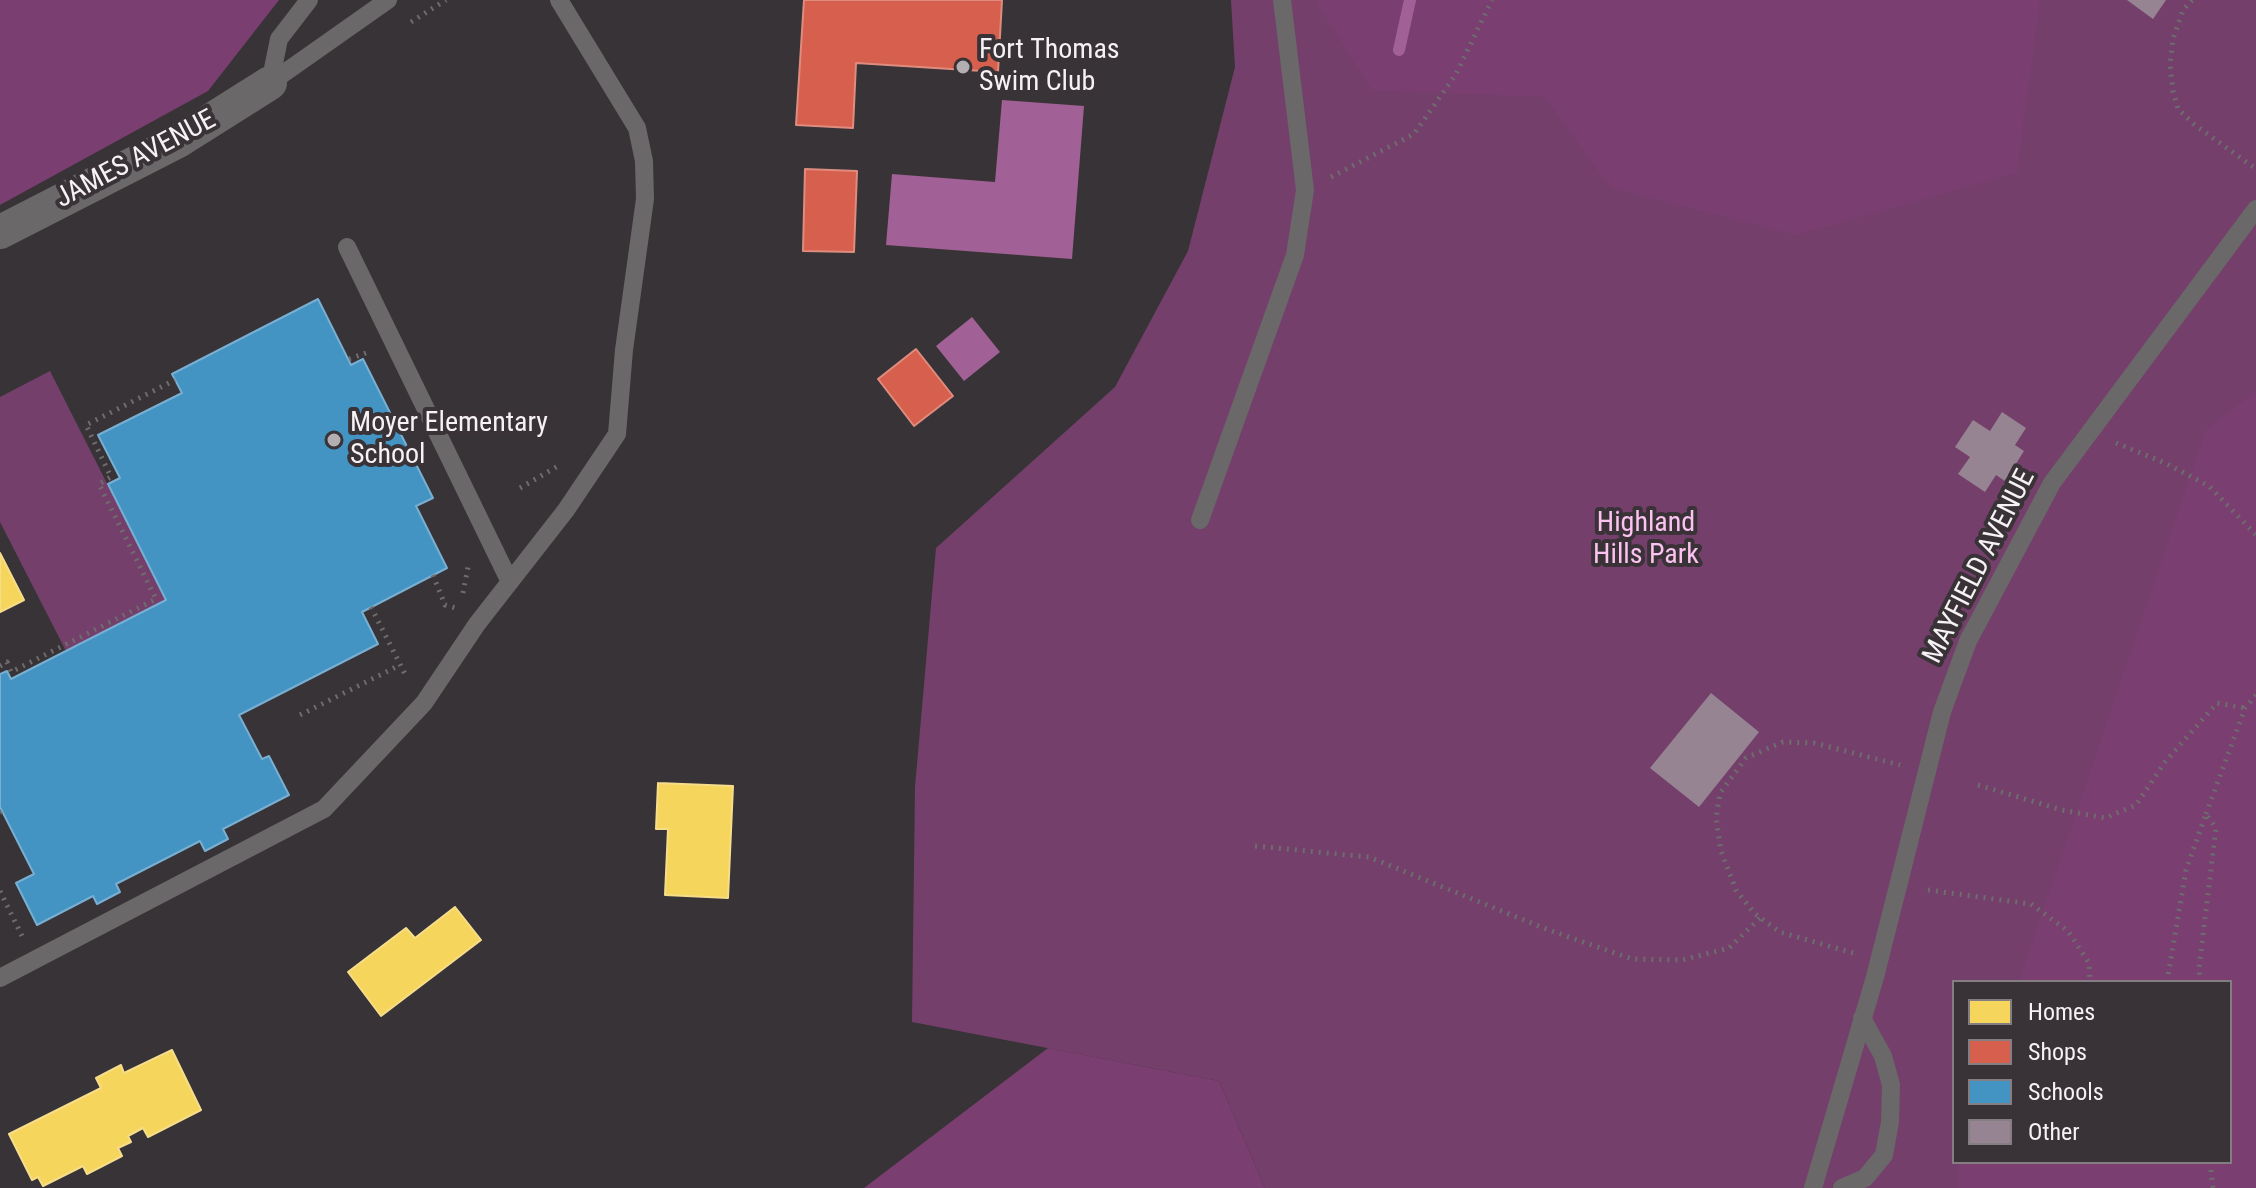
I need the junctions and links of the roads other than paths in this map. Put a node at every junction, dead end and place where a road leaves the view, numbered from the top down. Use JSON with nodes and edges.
{"nodes":[{"id":1,"x":309,"y":0,"type":"edge"},
{"id":2,"x":388,"y":0,"type":"edge"},
{"id":3,"x":559,"y":0,"type":"edge"},
{"id":4,"x":1282,"y":0,"type":"edge"},
{"id":5,"x":270,"y":83,"type":"junction"},
{"id":6,"x":2256,"y":209,"type":"edge"},
{"id":7,"x":0,"y":232,"type":"edge"},
{"id":8,"x":347,"y":247,"type":"dead end"},
{"id":9,"x":1200,"y":520,"type":"dead end"},
{"id":10,"x":510,"y":582,"type":"junction"},
{"id":11,"x":0,"y":978,"type":"edge"},
{"id":12,"x":1862,"y":1018,"type":"junction"},
{"id":13,"x":1813,"y":1188,"type":"edge"},
{"id":14,"x":1842,"y":1188,"type":"edge"}],
"edges":[{"from":1,"to":5,"type":"lane"},
{"from":2,"to":5,"type":"lane"},
{"from":3,"to":10,"type":"lane"},
{"from":4,"to":9,"type":"lane"},
{"from":5,"to":7,"type":"street","name":"JAMES AVENUE"},
{"from":6,"to":12,"type":"lane","name":"MAYFIELD AVENUE"},
{"from":8,"to":10,"type":"lane"},
{"from":10,"to":11,"type":"lane"},
{"from":12,"to":13,"type":"lane","name":"MAYFIELD AVENUE"},
{"from":12,"to":14,"type":"lane"}]}
